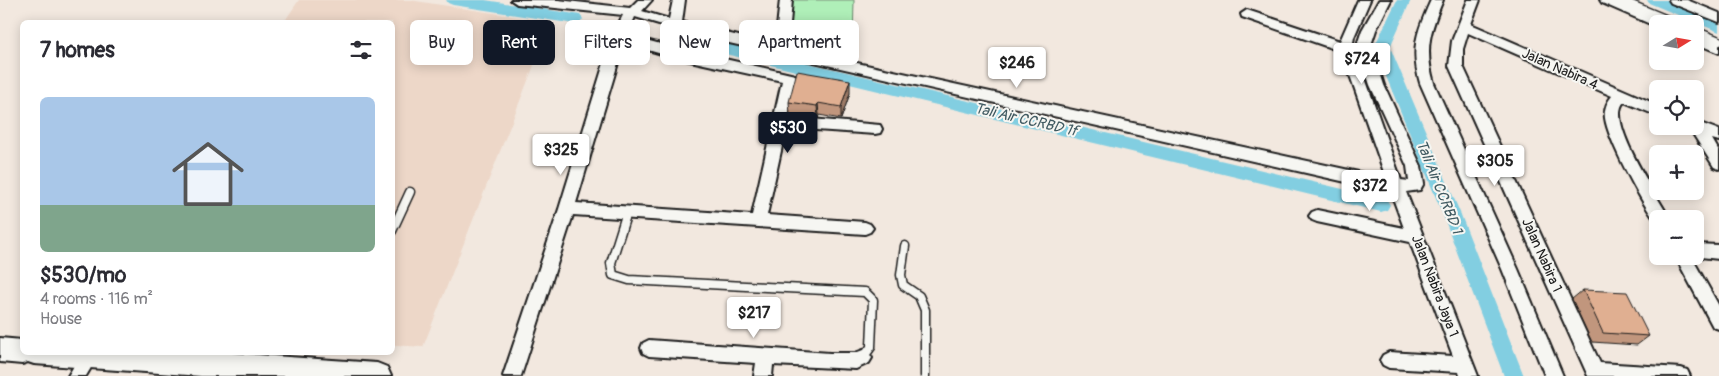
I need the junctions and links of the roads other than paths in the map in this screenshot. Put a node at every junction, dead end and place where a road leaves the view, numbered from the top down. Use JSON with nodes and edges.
{"nodes":[{"id":1,"x":517,"y":0,"type":"edge"},
{"id":2,"x":646,"y":0,"type":"edge"},
{"id":3,"x":679,"y":0,"type":"edge"},
{"id":4,"x":786,"y":0,"type":"edge"},
{"id":5,"x":1364,"y":0,"type":"edge"},
{"id":6,"x":1385,"y":0,"type":"edge"},
{"id":7,"x":1437,"y":0,"type":"edge"},
{"id":8,"x":1474,"y":0,"type":"edge"},
{"id":9,"x":1606,"y":0,"type":"edge"},
{"id":10,"x":1619,"y":0,"type":"edge"},
{"id":11,"x":1675,"y":0,"type":"edge"},
{"id":12,"x":632,"y":12,"type":"junction"},
{"id":13,"x":1247,"y":14,"type":"dead end"},
{"id":14,"x":1655,"y":15,"type":"edge"},
{"id":15,"x":1649,"y":18,"type":"edge"},
{"id":16,"x":1719,"y":18,"type":"edge"},
{"id":17,"x":627,"y":20,"type":"edge"},
{"id":18,"x":661,"y":20,"type":"edge"},
{"id":19,"x":676,"y":20,"type":"edge"},
{"id":20,"x":784,"y":20,"type":"edge"},
{"id":21,"x":1464,"y":26,"type":"junction"},
{"id":22,"x":1704,"y":35,"type":"edge"},
{"id":23,"x":1719,"y":41,"type":"edge"},
{"id":24,"x":1704,"y":42,"type":"edge"},
{"id":25,"x":650,"y":46,"type":"edge"},
{"id":26,"x":1345,"y":48,"type":"junction"},
{"id":27,"x":1719,"y":48,"type":"edge"},
{"id":28,"x":611,"y":65,"type":"edge"},
{"id":29,"x":846,"y":65,"type":"edge"},
{"id":30,"x":1621,"y":96,"type":"junction"},
{"id":31,"x":1649,"y":107,"type":"edge"},
{"id":32,"x":780,"y":122,"type":"junction"},
{"id":33,"x":875,"y":129,"type":"dead end"},
{"id":34,"x":1704,"y":130,"type":"edge"},
{"id":35,"x":1701,"y":135,"type":"edge"},
{"id":36,"x":1719,"y":136,"type":"edge"},
{"id":37,"x":1719,"y":163,"type":"edge"},
{"id":38,"x":1396,"y":186,"type":"junction"},
{"id":39,"x":410,"y":192,"type":"dead end"},
{"id":40,"x":567,"y":209,"type":"junction"},
{"id":41,"x":1657,"y":210,"type":"edge"},
{"id":42,"x":627,"y":212,"type":"junction"},
{"id":43,"x":1317,"y":216,"type":"dead end"},
{"id":44,"x":758,"y":221,"type":"junction"},
{"id":45,"x":395,"y":224,"type":"edge"},
{"id":46,"x":865,"y":228,"type":"dead end"},
{"id":47,"x":1417,"y":237,"type":"junction"},
{"id":48,"x":905,"y":246,"type":"dead end"},
{"id":49,"x":1704,"y":251,"type":"edge"},
{"id":50,"x":1719,"y":252,"type":"edge"},
{"id":51,"x":1688,"y":265,"type":"edge"},
{"id":52,"x":1719,"y":322,"type":"edge"},
{"id":53,"x":649,"y":348,"type":"dead end"},
{"id":54,"x":0,"y":350,"type":"edge"},
{"id":55,"x":20,"y":352,"type":"edge"},
{"id":56,"x":44,"y":355,"type":"edge"},
{"id":57,"x":766,"y":356,"type":"junction"},
{"id":58,"x":863,"y":358,"type":"joint"},
{"id":59,"x":1389,"y":360,"type":"dead end"},
{"id":60,"x":83,"y":366,"type":"edge"},
{"id":61,"x":1467,"y":371,"type":"edge"},
{"id":62,"x":1596,"y":373,"type":"edge"},
{"id":63,"x":377,"y":376,"type":"edge"},
{"id":64,"x":512,"y":376,"type":"edge"},
{"id":65,"x":763,"y":376,"type":"edge"},
{"id":66,"x":925,"y":376,"type":"edge"},
{"id":67,"x":1554,"y":376,"type":"edge"},
{"id":68,"x":1681,"y":376,"type":"edge"}],
"edges":[{"from":1,"to":12,"type":"street"},
{"from":2,"to":12,"type":"street"},
{"from":3,"to":19,"type":"street"},
{"from":4,"to":20,"type":"street"},
{"from":5,"to":26,"type":"street"},
{"from":6,"to":38,"type":"street"},
{"from":7,"to":67,"type":"street"},
{"from":8,"to":21,"type":"street","name":"Jalan Nabira 1"},
{"from":9,"to":15,"type":"street"},
{"from":10,"to":14,"type":"lane"},
{"from":11,"to":16,"type":"street"},
{"from":12,"to":17,"type":"street"},
{"from":12,"to":18,"type":"street"},
{"from":13,"to":26,"type":"street"},
{"from":21,"to":30,"type":"street","name":"Jalan Nabira 4"},
{"from":21,"to":62,"type":"street","name":"Jalan Nabira 1"},
{"from":22,"to":23,"type":"lane"},
{"from":24,"to":27,"type":"street"},
{"from":25,"to":32,"type":"street"},
{"from":26,"to":38,"type":"street","name":"Jalan Nabira Jaya 1"},
{"from":28,"to":40,"type":"street"},
{"from":29,"to":38,"type":"street"},
{"from":30,"to":31,"type":"street","name":"Jalan Nabira 4"},
{"from":30,"to":41,"type":"street"},
{"from":32,"to":33,"type":"street"},
{"from":32,"to":44,"type":"street"},
{"from":34,"to":36,"type":"street"},
{"from":35,"to":37,"type":"street"},
{"from":38,"to":47,"type":"street","name":"Jalan Nabira Jaya 1"},
{"from":39,"to":45,"type":"lane"},
{"from":40,"to":42,"type":"street"},
{"from":40,"to":64,"type":"street"},
{"from":42,"to":44,"type":"street"},
{"from":42,"to":58,"type":"lane"},
{"from":43,"to":47,"type":"street"},
{"from":44,"to":46,"type":"street"},
{"from":47,"to":61,"type":"street","name":"Jalan Nabira Jaya 1"},
{"from":48,"to":66,"type":"lane"},
{"from":49,"to":50,"type":"street"},
{"from":51,"to":52,"type":"street"},
{"from":53,"to":57,"type":"street"},
{"from":54,"to":55,"type":"main road"},
{"from":56,"to":60,"type":"main road"},
{"from":57,"to":58,"type":"street"},
{"from":57,"to":65,"type":"street"},
{"from":59,"to":61,"type":"street"},
{"from":60,"to":63,"type":"main road"},
{"from":62,"to":68,"type":"street"}]}
